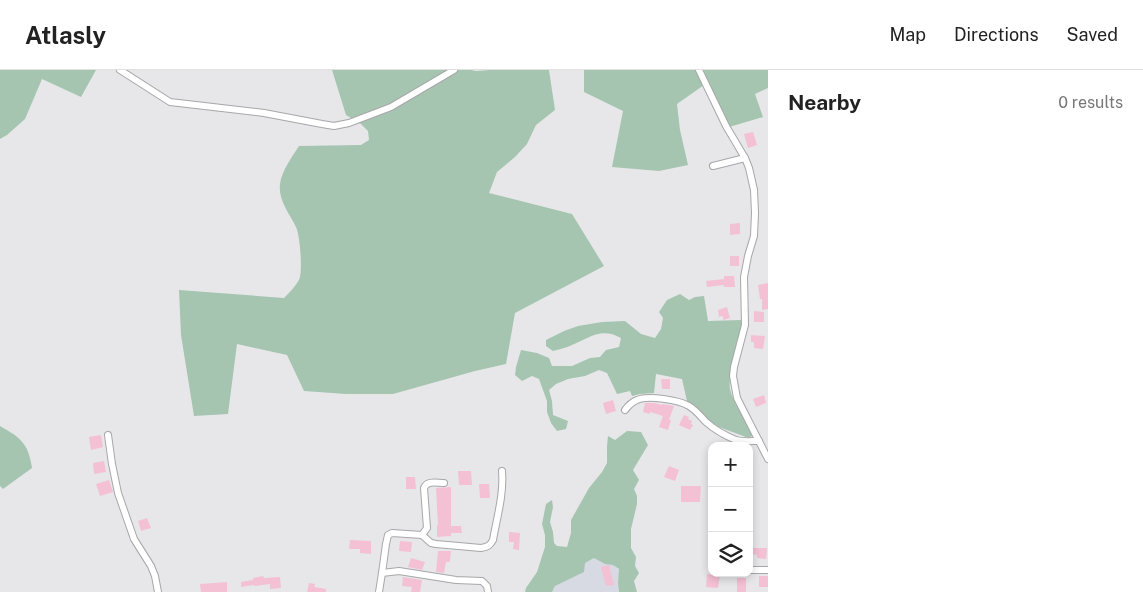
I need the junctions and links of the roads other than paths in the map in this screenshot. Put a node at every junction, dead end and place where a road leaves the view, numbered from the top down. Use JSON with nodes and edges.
{"nodes":[{"id":1,"x":120,"y":70,"type":"edge"},
{"id":2,"x":454,"y":70,"type":"edge"},
{"id":3,"x":699,"y":70,"type":"edge"},
{"id":4,"x":745,"y":158,"type":"junction"},
{"id":5,"x":712,"y":166,"type":"dead end"},
{"id":6,"x":625,"y":410,"type":"dead end"},
{"id":7,"x":108,"y":435,"type":"dead end"},
{"id":8,"x":759,"y":441,"type":"junction"},
{"id":9,"x":768,"y":459,"type":"edge"},
{"id":10,"x":502,"y":471,"type":"dead end"},
{"id":11,"x":444,"y":483,"type":"dead end"},
{"id":12,"x":422,"y":535,"type":"junction"},
{"id":13,"x":753,"y":570,"type":"edge"},
{"id":14,"x":768,"y":570,"type":"edge"},
{"id":15,"x":382,"y":573,"type":"junction"},
{"id":16,"x":158,"y":592,"type":"edge"},
{"id":17,"x":379,"y":592,"type":"edge"},
{"id":18,"x":488,"y":592,"type":"edge"}],
"edges":[{"from":1,"to":2,"type":"street"},
{"from":3,"to":4,"type":"street"},
{"from":4,"to":5,"type":"street"},
{"from":4,"to":8,"type":"street"},
{"from":6,"to":8,"type":"street"},
{"from":7,"to":16,"type":"street"},
{"from":8,"to":9,"type":"street"},
{"from":10,"to":12,"type":"street"},
{"from":11,"to":12,"type":"street"},
{"from":12,"to":15,"type":"street"},
{"from":13,"to":14,"type":"street"},
{"from":15,"to":17,"type":"street"},
{"from":15,"to":18,"type":"street"}]}
